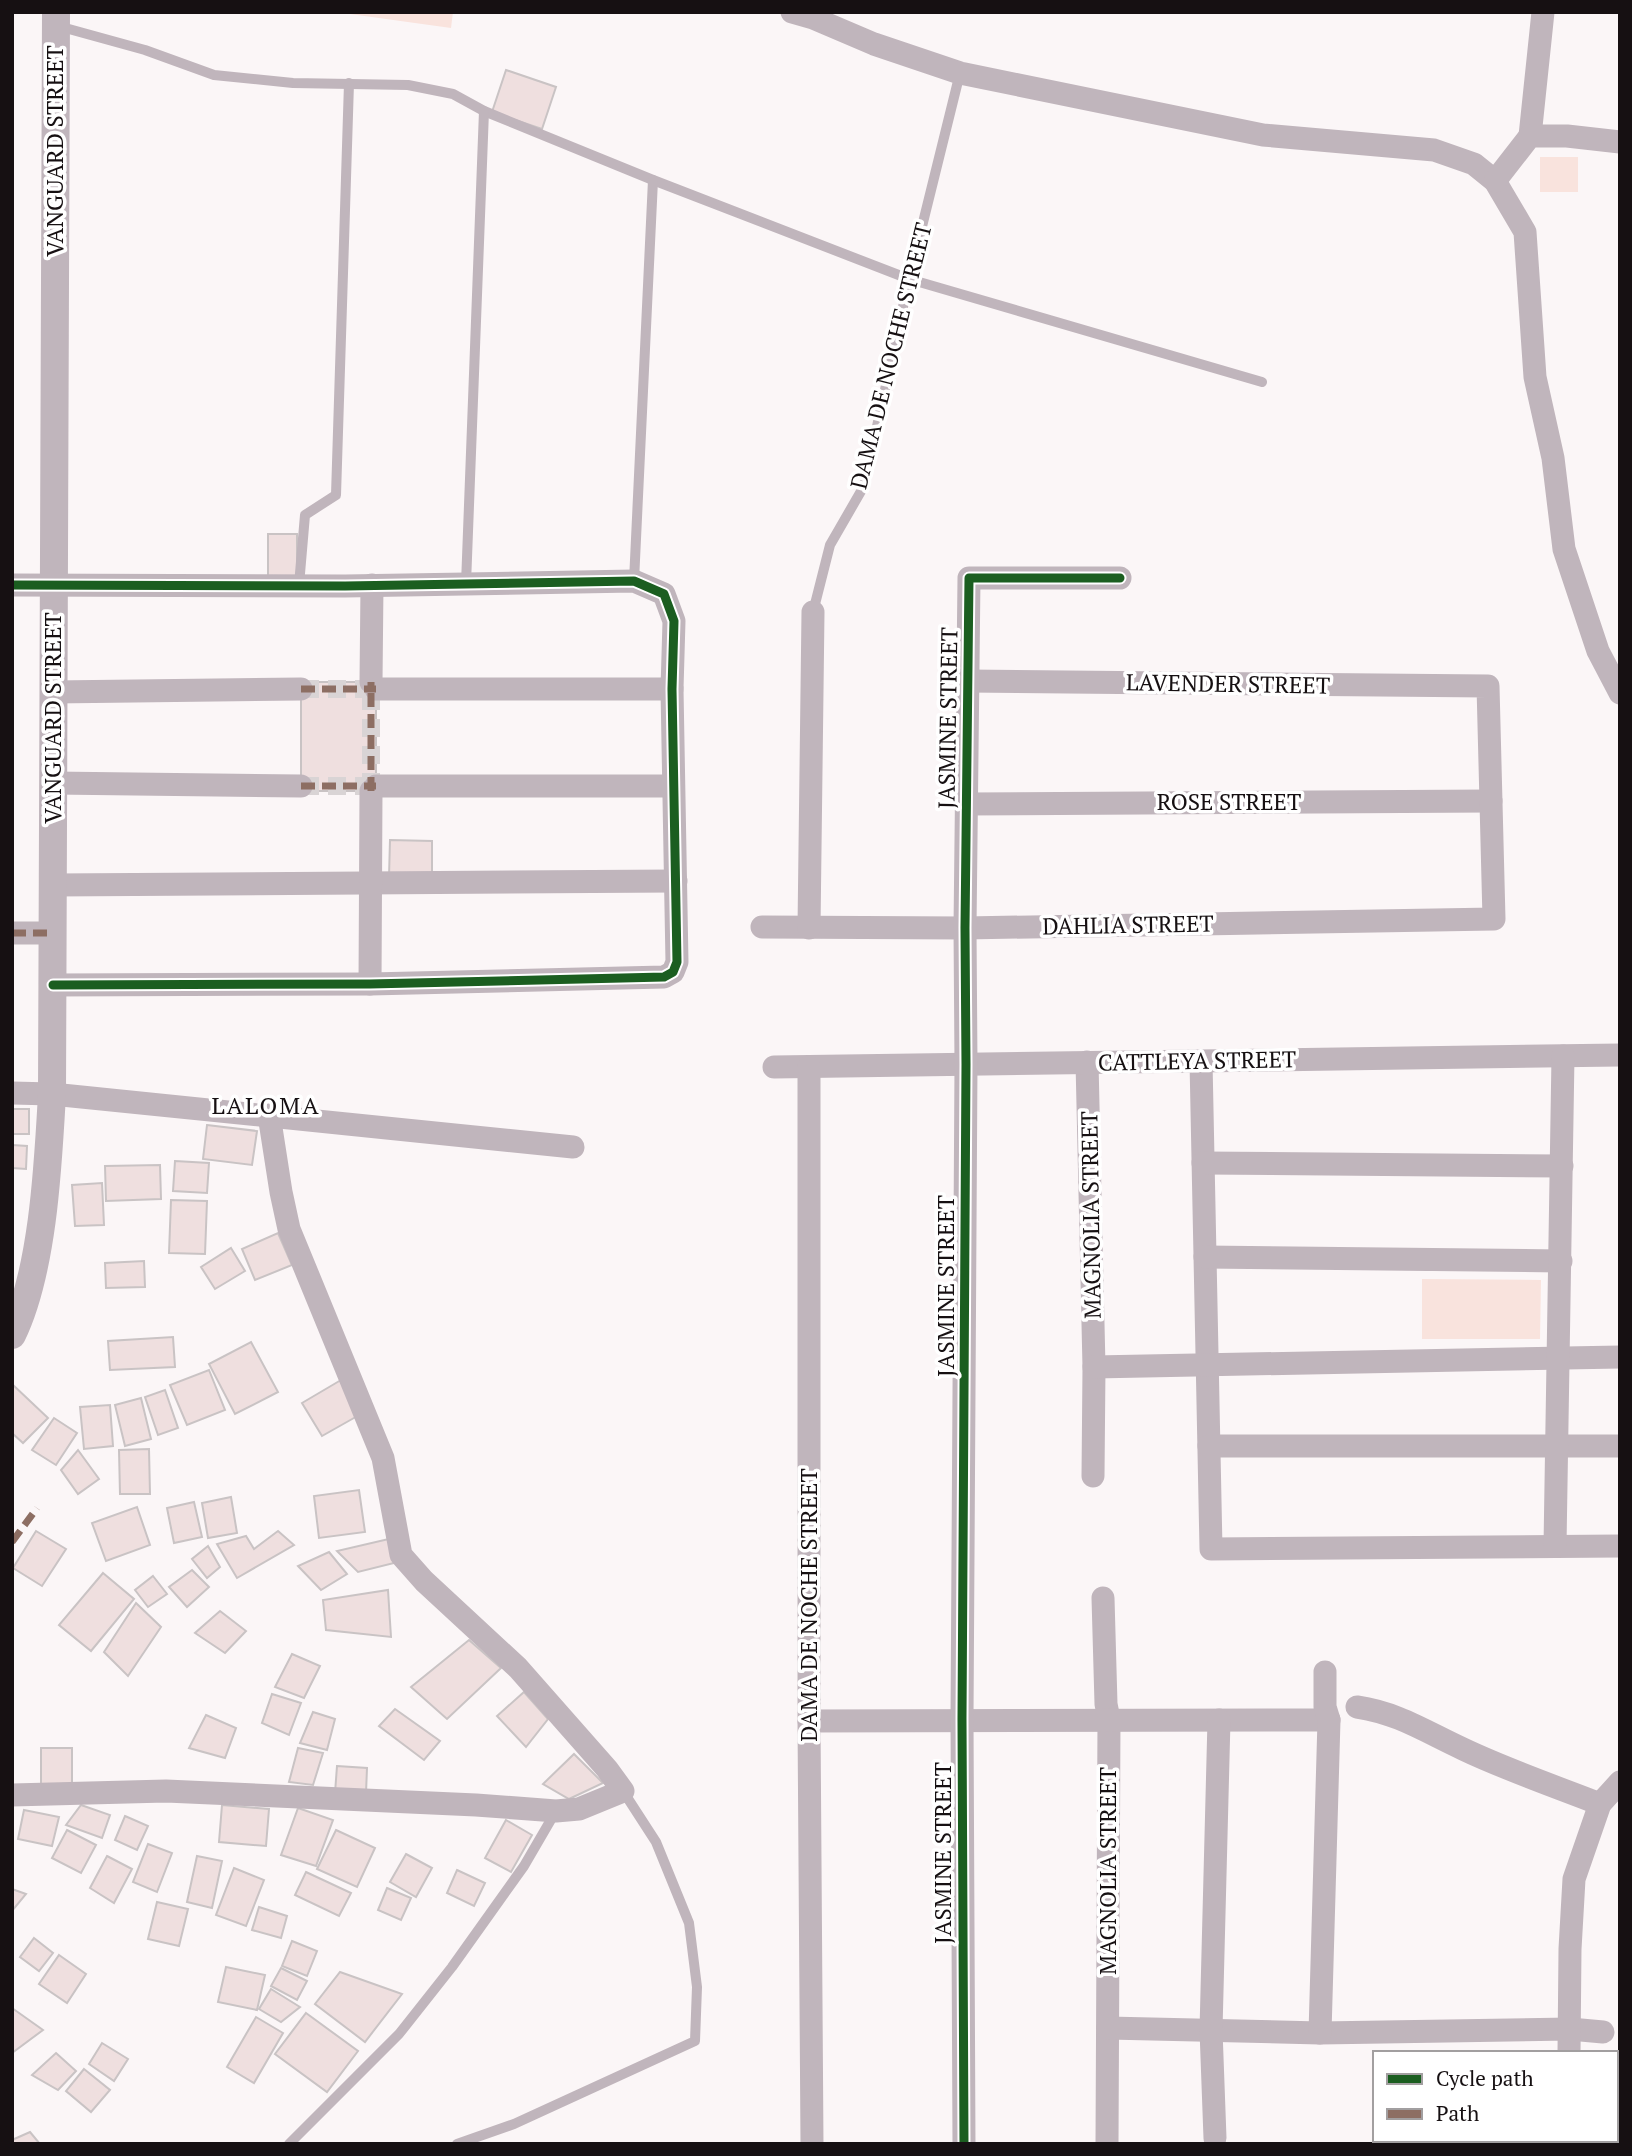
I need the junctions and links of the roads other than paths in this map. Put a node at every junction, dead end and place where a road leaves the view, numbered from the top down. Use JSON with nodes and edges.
{"nodes":[{"id":1,"x":792,"y":12,"type":"edge"},
{"id":2,"x":1543,"y":12,"type":"edge"},
{"id":3,"x":56,"y":19,"type":"edge"},
{"id":4,"x":960,"y":73,"type":"junction"},
{"id":5,"x":349,"y":83,"type":"junction"},
{"id":6,"x":484,"y":111,"type":"junction"},
{"id":7,"x":1530,"y":136,"type":"junction"},
{"id":8,"x":1620,"y":142,"type":"edge"},
{"id":9,"x":653,"y":180,"type":"junction"},
{"id":10,"x":1495,"y":181,"type":"junction"},
{"id":11,"x":909,"y":279,"type":"junction"},
{"id":12,"x":1262,"y":382,"type":"dead end"},
{"id":13,"x":1120,"y":578,"type":"dead end"},
{"id":14,"x":634,"y":581,"type":"junction"},
{"id":15,"x":12,"y":584,"type":"edge"},
{"id":16,"x":466,"y":584,"type":"junction"},
{"id":17,"x":53,"y":585,"type":"junction"},
{"id":18,"x":299,"y":585,"type":"junction"},
{"id":19,"x":372,"y":585,"type":"junction"},
{"id":20,"x":813,"y":612,"type":"joint"},
{"id":21,"x":967,"y":681,"type":"junction"},
{"id":22,"x":672,"y":688,"type":"junction"},
{"id":23,"x":300,"y":690,"type":"tunnel mouth"},
{"id":24,"x":53,"y":692,"type":"junction"},
{"id":25,"x":1620,"y":693,"type":"edge"},
{"id":26,"x":53,"y":783,"type":"junction"},
{"id":27,"x":300,"y":786,"type":"tunnel mouth"},
{"id":28,"x":673,"y":786,"type":"junction"},
{"id":29,"x":1491,"y":801,"type":"junction"},
{"id":30,"x":966,"y":804,"type":"junction"},
{"id":31,"x":676,"y":881,"type":"junction"},
{"id":32,"x":370,"y":883,"type":"junction"},
{"id":33,"x":53,"y":885,"type":"junction"},
{"id":34,"x":762,"y":927,"type":"dead end"},
{"id":35,"x":808,"y":928,"type":"junction"},
{"id":36,"x":965,"y":928,"type":"junction"},
{"id":37,"x":12,"y":933,"type":"edge"},
{"id":38,"x":53,"y":933,"type":"junction"},
{"id":39,"x":370,"y":984,"type":"junction"},
{"id":40,"x":53,"y":985,"type":"junction"},
{"id":41,"x":1620,"y":1055,"type":"edge"},
{"id":42,"x":1563,"y":1056,"type":"junction"},
{"id":43,"x":1201,"y":1061,"type":"junction"},
{"id":44,"x":1087,"y":1062,"type":"junction"},
{"id":45,"x":966,"y":1064,"type":"junction"},
{"id":46,"x":774,"y":1067,"type":"dead end"},
{"id":47,"x":808,"y":1067,"type":"junction"},
{"id":48,"x":12,"y":1093,"type":"edge"},
{"id":49,"x":52,"y":1094,"type":"junction"},
{"id":50,"x":269,"y":1115,"type":"junction"},
{"id":51,"x":573,"y":1147,"type":"dead end"},
{"id":52,"x":1203,"y":1163,"type":"junction"},
{"id":53,"x":1562,"y":1166,"type":"junction"},
{"id":54,"x":1205,"y":1257,"type":"junction"},
{"id":55,"x":1561,"y":1261,"type":"junction"},
{"id":56,"x":12,"y":1335,"type":"edge"},
{"id":57,"x":1620,"y":1357,"type":"edge"},
{"id":58,"x":1559,"y":1358,"type":"junction"},
{"id":59,"x":1207,"y":1365,"type":"junction"},
{"id":60,"x":1094,"y":1367,"type":"junction"},
{"id":61,"x":1209,"y":1446,"type":"junction"},
{"id":62,"x":1558,"y":1446,"type":"junction"},
{"id":63,"x":1620,"y":1446,"type":"edge"},
{"id":64,"x":1093,"y":1476,"type":"dead end"},
{"id":65,"x":1555,"y":1546,"type":"junction"},
{"id":66,"x":1620,"y":1546,"type":"edge"},
{"id":67,"x":1103,"y":1598,"type":"dead end"},
{"id":68,"x":1325,"y":1672,"type":"dead end"},
{"id":69,"x":1357,"y":1707,"type":"dead end"},
{"id":70,"x":962,"y":1719,"type":"junction"},
{"id":71,"x":1109,"y":1719,"type":"junction"},
{"id":72,"x":1219,"y":1720,"type":"junction"},
{"id":73,"x":1329,"y":1720,"type":"junction"},
{"id":74,"x":808,"y":1721,"type":"junction"},
{"id":75,"x":1620,"y":1782,"type":"edge"},
{"id":76,"x":623,"y":1791,"type":"junction"},
{"id":77,"x":12,"y":1795,"type":"edge"},
{"id":78,"x":1600,"y":1804,"type":"junction"},
{"id":79,"x":556,"y":1811,"type":"junction"},
{"id":80,"x":1108,"y":2028,"type":"junction"},
{"id":81,"x":1211,"y":2029,"type":"junction"},
{"id":82,"x":1570,"y":2029,"type":"junction"},
{"id":83,"x":1603,"y":2032,"type":"dead end"},
{"id":84,"x":1320,"y":2033,"type":"junction"},
{"id":85,"x":1445,"y":2042,"type":"edge"},
{"id":86,"x":1569,"y":2051,"type":"edge"},
{"id":87,"x":1215,"y":2138,"type":"dead end"},
{"id":88,"x":289,"y":2144,"type":"edge"},
{"id":89,"x":457,"y":2144,"type":"edge"},
{"id":90,"x":812,"y":2144,"type":"edge"},
{"id":91,"x":964,"y":2144,"type":"edge"},
{"id":92,"x":1108,"y":2144,"type":"edge"}],
"edges":[{"from":1,"to":4,"type":"street"},
{"from":2,"to":7,"type":"street"},
{"from":3,"to":5,"type":"lane"},
{"from":3,"to":17,"type":"street","name":"VANGUARD STREET"},
{"from":4,"to":10,"type":"street"},
{"from":4,"to":11,"type":"lane","name":"DAMA DE NOCHE STREET"},
{"from":5,"to":6,"type":"lane"},
{"from":5,"to":18,"type":"lane"},
{"from":6,"to":9,"type":"lane"},
{"from":6,"to":16,"type":"lane"},
{"from":7,"to":8,"type":"street"},
{"from":7,"to":10,"type":"street"},
{"from":9,"to":11,"type":"lane"},
{"from":9,"to":14,"type":"lane"},
{"from":10,"to":25,"type":"street"},
{"from":11,"to":12,"type":"lane"},
{"from":11,"to":20,"type":"lane","name":"DAMA DE NOCHE STREET"},
{"from":13,"to":21,"type":"street","name":"JASMINE STREET"},
{"from":14,"to":16,"type":"street"},
{"from":14,"to":22,"type":"street"},
{"from":15,"to":17,"type":"street"},
{"from":16,"to":19,"type":"street"},
{"from":17,"to":18,"type":"street"},
{"from":17,"to":24,"type":"street","name":"VANGUARD STREET"},
{"from":18,"to":19,"type":"street"},
{"from":19,"to":22,"type":"street"},
{"from":20,"to":35,"type":"street","name":"DAMA DE NOCHE STREET"},
{"from":21,"to":29,"type":"street","name":"LAVENDER STREET"},
{"from":21,"to":30,"type":"street","name":"JASMINE STREET"},
{"from":22,"to":28,"type":"street"},
{"from":23,"to":24,"type":"street"},
{"from":24,"to":26,"type":"street","name":"VANGUARD STREET"},
{"from":26,"to":27,"type":"street"},
{"from":26,"to":33,"type":"street","name":"VANGUARD STREET"},
{"from":28,"to":31,"type":"street"},
{"from":28,"to":32,"type":"street"},
{"from":29,"to":30,"type":"street","name":"ROSE STREET"},
{"from":29,"to":36,"type":"street","name":"DAHLIA STREET"},
{"from":30,"to":36,"type":"street","name":"JASMINE STREET"},
{"from":31,"to":32,"type":"street"},
{"from":31,"to":39,"type":"street"},
{"from":32,"to":33,"type":"street"},
{"from":32,"to":39,"type":"street"},
{"from":33,"to":38,"type":"street","name":"VANGUARD STREET"},
{"from":34,"to":35,"type":"street","name":"DAHLIA STREET"},
{"from":35,"to":36,"type":"street","name":"DAHLIA STREET"},
{"from":36,"to":45,"type":"street","name":"JASMINE STREET"},
{"from":37,"to":38,"type":"street"},
{"from":38,"to":40,"type":"street","name":"VANGUARD STREET"},
{"from":39,"to":40,"type":"street"},
{"from":40,"to":49,"type":"street","name":"VANGUARD STREET"},
{"from":41,"to":42,"type":"street","name":"CATTLEYA STREET"},
{"from":42,"to":43,"type":"street","name":"CATTLEYA STREET"},
{"from":42,"to":53,"type":"street"},
{"from":43,"to":44,"type":"street","name":"CATTLEYA STREET"},
{"from":43,"to":52,"type":"street"},
{"from":44,"to":45,"type":"street","name":"CATTLEYA STREET"},
{"from":44,"to":60,"type":"street","name":"MAGNOLIA STREET"},
{"from":45,"to":47,"type":"street","name":"CATTLEYA STREET"},
{"from":45,"to":70,"type":"street","name":"JASMINE STREET"},
{"from":46,"to":47,"type":"street","name":"CATTLEYA STREET"},
{"from":47,"to":74,"type":"street","name":"DAMA DE NOCHE STREET"},
{"from":48,"to":49,"type":"street"},
{"from":49,"to":50,"type":"street"},
{"from":49,"to":56,"type":"street","name":"VANGUARD STREET"},
{"from":50,"to":51,"type":"street"},
{"from":50,"to":76,"type":"street"},
{"from":52,"to":53,"type":"street"},
{"from":52,"to":54,"type":"street"},
{"from":53,"to":55,"type":"street"},
{"from":54,"to":55,"type":"street"},
{"from":54,"to":59,"type":"street"},
{"from":55,"to":58,"type":"street"},
{"from":57,"to":58,"type":"street"},
{"from":58,"to":59,"type":"street"},
{"from":58,"to":62,"type":"street"},
{"from":59,"to":60,"type":"street"},
{"from":59,"to":61,"type":"street"},
{"from":60,"to":64,"type":"street","name":"MAGNOLIA STREET"},
{"from":61,"to":62,"type":"street"},
{"from":61,"to":65,"type":"street"},
{"from":62,"to":63,"type":"street"},
{"from":62,"to":65,"type":"street"},
{"from":65,"to":66,"type":"street"},
{"from":67,"to":71,"type":"street","name":"MAGNOLIA STREET"},
{"from":68,"to":73,"type":"street"},
{"from":69,"to":78,"type":"street"},
{"from":70,"to":71,"type":"street"},
{"from":70,"to":74,"type":"street"},
{"from":70,"to":91,"type":"street","name":"JASMINE STREET"},
{"from":71,"to":72,"type":"street"},
{"from":71,"to":80,"type":"street","name":"MAGNOLIA STREET"},
{"from":72,"to":73,"type":"street"},
{"from":72,"to":81,"type":"street"},
{"from":73,"to":84,"type":"street"},
{"from":74,"to":90,"type":"street","name":"DAMA DE NOCHE STREET"},
{"from":75,"to":78,"type":"street"},
{"from":76,"to":79,"type":"street"},
{"from":76,"to":89,"type":"lane"},
{"from":77,"to":79,"type":"street"},
{"from":78,"to":82,"type":"street"},
{"from":79,"to":88,"type":"lane"},
{"from":80,"to":81,"type":"street"},
{"from":80,"to":92,"type":"street","name":"MAGNOLIA STREET"},
{"from":81,"to":84,"type":"street"},
{"from":81,"to":87,"type":"street"},
{"from":82,"to":83,"type":"street"},
{"from":82,"to":85,"type":"street"},
{"from":82,"to":86,"type":"street"},
{"from":84,"to":85,"type":"street"}]}
